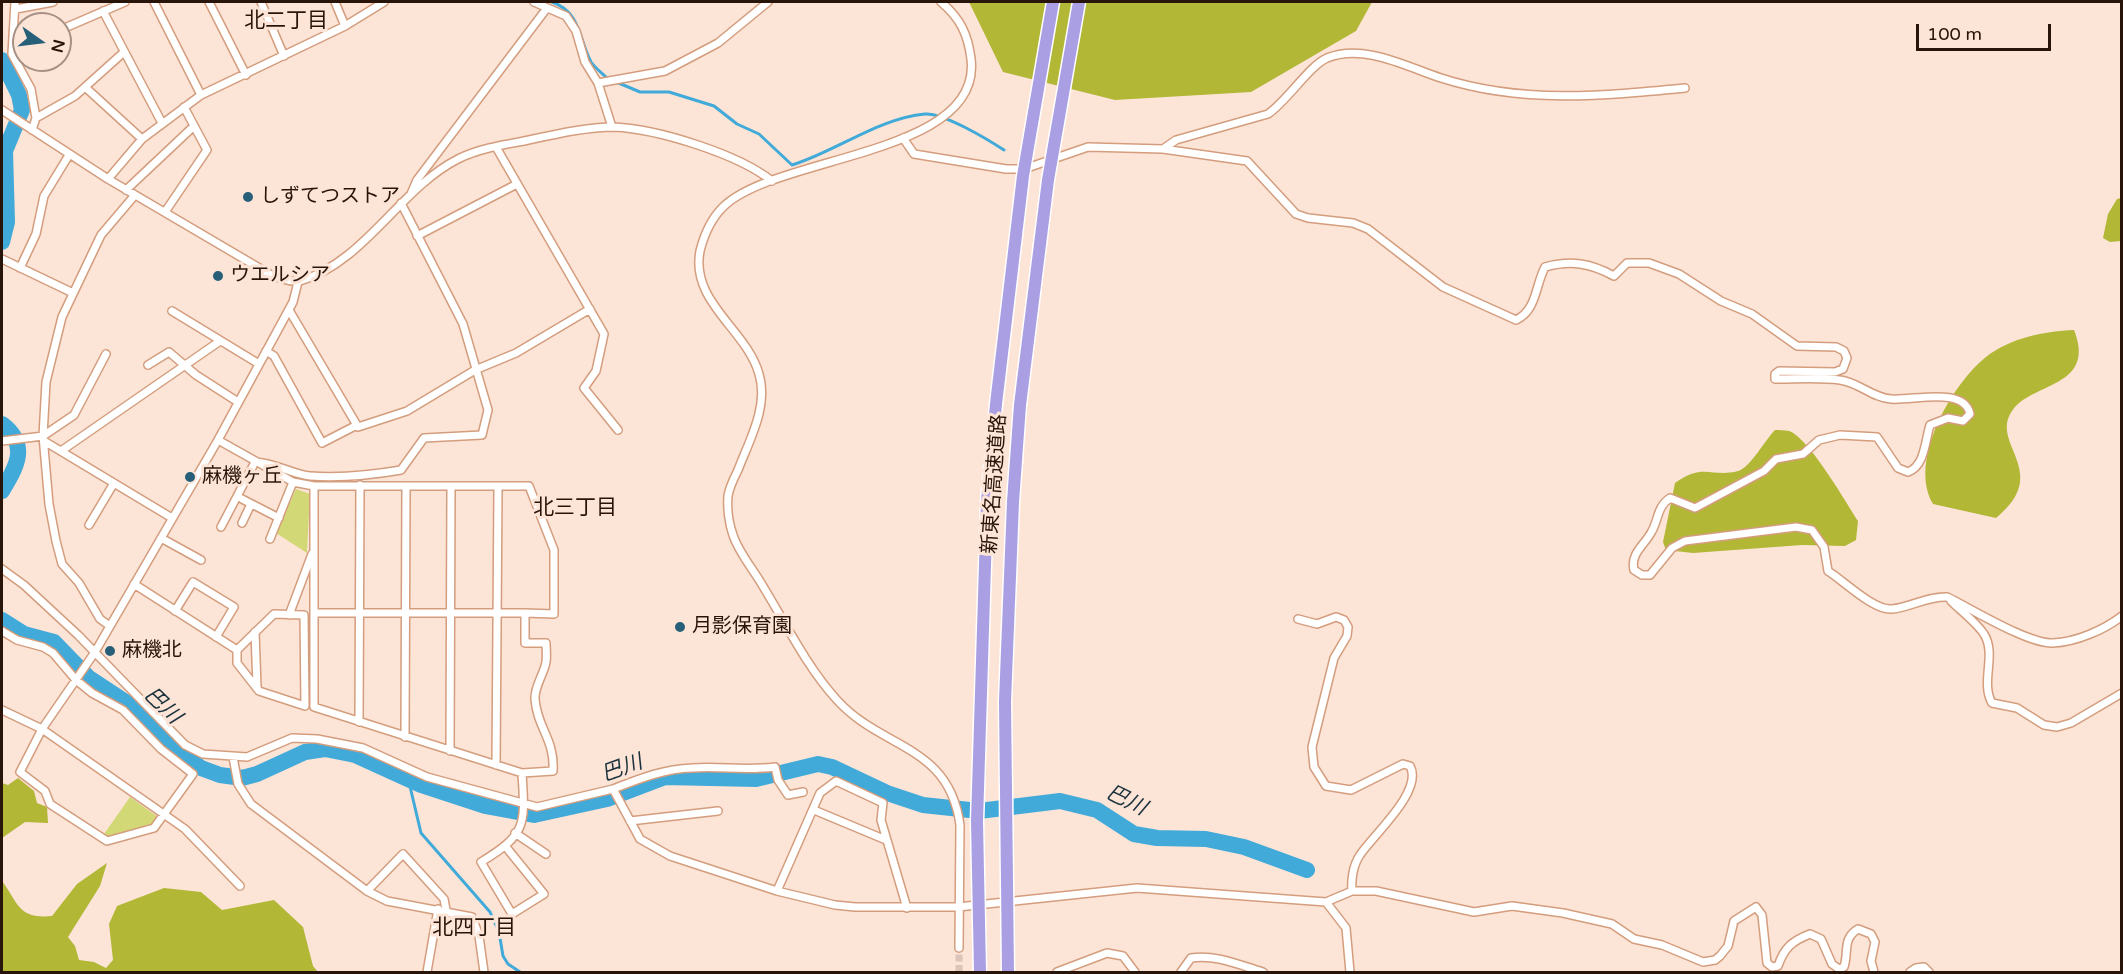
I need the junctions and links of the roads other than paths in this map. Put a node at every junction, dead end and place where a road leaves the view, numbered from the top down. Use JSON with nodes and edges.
{"nodes":[{"id":1,"x":53,"y":2,"type":"edge"},
{"id":2,"x":125,"y":2,"type":"edge"},
{"id":3,"x":154,"y":2,"type":"edge"},
{"id":4,"x":208,"y":2,"type":"edge"},
{"id":5,"x":261,"y":2,"type":"edge"},
{"id":6,"x":335,"y":2,"type":"edge"},
{"id":7,"x":381,"y":2,"type":"edge"},
{"id":8,"x":534,"y":2,"type":"edge"},
{"id":9,"x":768,"y":2,"type":"edge"},
{"id":10,"x":941,"y":2,"type":"edge"},
{"id":11,"x":1053,"y":2,"type":"edge"},
{"id":12,"x":1079,"y":2,"type":"edge"},
{"id":13,"x":16,"y":5,"type":"edge"},
{"id":14,"x":551,"y":6,"type":"edge"},
{"id":15,"x":103,"y":11,"type":"junction"},
{"id":16,"x":72,"y":25,"type":"edge"},
{"id":17,"x":345,"y":26,"type":"junction"},
{"id":18,"x":124,"y":52,"type":"junction"},
{"id":19,"x":284,"y":56,"type":"junction"},
{"id":20,"x":22,"y":72,"type":"edge"},
{"id":21,"x":246,"y":75,"type":"junction"},
{"id":22,"x":598,"y":83,"type":"junction"},
{"id":23,"x":85,"y":87,"type":"junction"},
{"id":24,"x":1685,"y":88,"type":"dead end"},
{"id":25,"x":201,"y":95,"type":"junction"},
{"id":26,"x":184,"y":107,"type":"junction"},
{"id":27,"x":2,"y":110,"type":"edge"},
{"id":28,"x":36,"y":118,"type":"junction"},
{"id":29,"x":162,"y":123,"type":"junction"},
{"id":30,"x":194,"y":126,"type":"junction"},
{"id":31,"x":612,"y":127,"type":"junction"},
{"id":32,"x":30,"y":129,"type":"junction"},
{"id":33,"x":903,"y":138,"type":"junction"},
{"id":34,"x":142,"y":139,"type":"junction"},
{"id":35,"x":496,"y":147,"type":"junction"},
{"id":36,"x":1163,"y":149,"type":"junction"},
{"id":37,"x":69,"y":154,"type":"junction"},
{"id":38,"x":108,"y":178,"type":"junction"},
{"id":39,"x":772,"y":181,"type":"junction"},
{"id":40,"x":517,"y":184,"type":"junction"},
{"id":41,"x":126,"y":190,"type":"junction"},
{"id":42,"x":411,"y":194,"type":"junction"},
{"id":43,"x":135,"y":195,"type":"junction"},
{"id":44,"x":401,"y":204,"type":"junction"},
{"id":45,"x":165,"y":212,"type":"junction"},
{"id":46,"x":417,"y":236,"type":"junction"},
{"id":47,"x":3,"y":260,"type":"edge"},
{"id":48,"x":20,"y":268,"type":"junction"},
{"id":49,"x":298,"y":282,"type":"junction"},
{"id":50,"x":73,"y":293,"type":"junction"},
{"id":51,"x":590,"y":309,"type":"junction"},
{"id":52,"x":289,"y":310,"type":"junction"},
{"id":53,"x":172,"y":311,"type":"dead end"},
{"id":54,"x":220,"y":341,"type":"junction"},
{"id":55,"x":266,"y":351,"type":"junction"},
{"id":56,"x":106,"y":354,"type":"dead end"},
{"id":57,"x":259,"y":364,"type":"junction"},
{"id":58,"x":148,"y":365,"type":"dead end"},
{"id":59,"x":186,"y":366,"type":"junction"},
{"id":60,"x":475,"y":370,"type":"junction"},
{"id":61,"x":238,"y":402,"type":"junction"},
{"id":62,"x":357,"y":425,"type":"junction"},
{"id":63,"x":618,"y":430,"type":"dead end"},
{"id":64,"x":44,"y":438,"type":"junction"},
{"id":65,"x":218,"y":440,"type":"junction"},
{"id":66,"x":5,"y":441,"type":"edge"},
{"id":67,"x":61,"y":451,"type":"junction"},
{"id":68,"x":255,"y":462,"type":"junction"},
{"id":69,"x":293,"y":482,"type":"junction"},
{"id":70,"x":114,"y":483,"type":"junction"},
{"id":71,"x":314,"y":486,"type":"junction"},
{"id":72,"x":360,"y":486,"type":"junction"},
{"id":73,"x":405,"y":486,"type":"junction"},
{"id":74,"x":451,"y":486,"type":"junction"},
{"id":75,"x":498,"y":486,"type":"junction"},
{"id":76,"x":242,"y":499,"type":"dead end"},
{"id":77,"x":251,"y":504,"type":"junction"},
{"id":78,"x":172,"y":518,"type":"junction"},
{"id":79,"x":279,"y":518,"type":"junction"},
{"id":80,"x":242,"y":523,"type":"dead end"},
{"id":81,"x":89,"y":525,"type":"dead end"},
{"id":82,"x":221,"y":527,"type":"dead end"},
{"id":83,"x":161,"y":538,"type":"junction"},
{"id":84,"x":270,"y":539,"type":"dead end"},
{"id":85,"x":314,"y":549,"type":"junction"},
{"id":86,"x":201,"y":560,"type":"dead end"},
{"id":87,"x":2,"y":569,"type":"edge"},
{"id":88,"x":134,"y":584,"type":"junction"},
{"id":89,"x":1947,"y":597,"type":"junction"},
{"id":90,"x":175,"y":610,"type":"junction"},
{"id":91,"x":314,"y":613,"type":"junction"},
{"id":92,"x":359,"y":613,"type":"junction"},
{"id":93,"x":405,"y":613,"type":"junction"},
{"id":94,"x":451,"y":613,"type":"junction"},
{"id":95,"x":497,"y":613,"type":"junction"},
{"id":96,"x":525,"y":614,"type":"junction"},
{"id":97,"x":289,"y":615,"type":"junction"},
{"id":98,"x":2121,"y":616,"type":"edge"},
{"id":99,"x":1298,"y":620,"type":"dead end"},
{"id":100,"x":110,"y":626,"type":"junction"},
{"id":101,"x":2,"y":631,"type":"edge"},
{"id":102,"x":255,"y":632,"type":"junction"},
{"id":103,"x":216,"y":637,"type":"junction"},
{"id":104,"x":237,"y":650,"type":"junction"},
{"id":105,"x":95,"y":652,"type":"junction"},
{"id":106,"x":76,"y":680,"type":"junction"},
{"id":107,"x":257,"y":688,"type":"junction"},
{"id":108,"x":2121,"y":693,"type":"edge"},
{"id":109,"x":2,"y":710,"type":"edge"},
{"id":110,"x":359,"y":722,"type":"junction"},
{"id":111,"x":42,"y":729,"type":"junction"},
{"id":112,"x":405,"y":737,"type":"junction"},
{"id":113,"x":450,"y":751,"type":"junction"},
{"id":114,"x":233,"y":757,"type":"junction"},
{"id":115,"x":496,"y":765,"type":"junction"},
{"id":116,"x":522,"y":773,"type":"junction"},
{"id":117,"x":614,"y":791,"type":"junction"},
{"id":118,"x":803,"y":792,"type":"dead end"},
{"id":119,"x":524,"y":806,"type":"junction"},
{"id":120,"x":718,"y":810,"type":"dead end"},
{"id":121,"x":814,"y":810,"type":"junction"},
{"id":122,"x":164,"y":814,"type":"junction"},
{"id":123,"x":630,"y":821,"type":"junction"},
{"id":124,"x":515,"y":833,"type":"junction"},
{"id":125,"x":886,"y":840,"type":"junction"},
{"id":126,"x":506,"y":847,"type":"junction"},
{"id":127,"x":546,"y":854,"type":"dead end"},
{"id":128,"x":240,"y":886,"type":"dead end"},
{"id":129,"x":367,"y":891,"type":"junction"},
{"id":130,"x":777,"y":891,"type":"junction"},
{"id":131,"x":1352,"y":891,"type":"junction"},
{"id":132,"x":1326,"y":902,"type":"junction"},
{"id":133,"x":958,"y":907,"type":"junction"},
{"id":134,"x":907,"y":908,"type":"junction"},
{"id":135,"x":442,"y":910,"type":"junction"},
{"id":136,"x":959,"y":948,"type":"tunnel mouth"},
{"id":137,"x":427,"y":972,"type":"edge"},
{"id":138,"x":484,"y":972,"type":"edge"},
{"id":139,"x":980,"y":972,"type":"edge"},
{"id":140,"x":1008,"y":972,"type":"edge"},
{"id":141,"x":1057,"y":972,"type":"edge"},
{"id":142,"x":1136,"y":972,"type":"edge"},
{"id":143,"x":1181,"y":972,"type":"edge"},
{"id":144,"x":1263,"y":972,"type":"edge"},
{"id":145,"x":1350,"y":972,"type":"edge"},
{"id":146,"x":1874,"y":972,"type":"edge"},
{"id":147,"x":1910,"y":972,"type":"edge"},
{"id":148,"x":1929,"y":972,"type":"edge"}],
"edges":[{"from":1,"to":13,"type":"street"},
{"from":2,"to":15,"type":"street"},
{"from":3,"to":25,"type":"street"},
{"from":4,"to":21,"type":"street"},
{"from":5,"to":19,"type":"street"},
{"from":6,"to":17,"type":"street"},
{"from":7,"to":17,"type":"street"},
{"from":8,"to":14,"type":"street"},
{"from":9,"to":22,"type":"street"},
{"from":10,"to":33,"type":"street"},
{"from":11,"to":139,"type":"highway","name":"新東名高速道路","bridge":true},
{"from":12,"to":140,"type":"highway","name":"新東名高速道路","bridge":true},
{"from":14,"to":22,"type":"street"},
{"from":14,"to":42,"type":"street"},
{"from":15,"to":16,"type":"street"},
{"from":15,"to":18,"type":"street"},
{"from":17,"to":19,"type":"street"},
{"from":18,"to":23,"type":"street"},
{"from":18,"to":29,"type":"street"},
{"from":19,"to":21,"type":"street"},
{"from":20,"to":28,"type":"street"},
{"from":21,"to":25,"type":"street"},
{"from":22,"to":31,"type":"street"},
{"from":23,"to":28,"type":"street"},
{"from":23,"to":34,"type":"street"},
{"from":24,"to":36,"type":"street"},
{"from":25,"to":26,"type":"street"},
{"from":26,"to":29,"type":"street"},
{"from":26,"to":30,"type":"street"},
{"from":27,"to":32,"type":"street"},
{"from":28,"to":32,"type":"street"},
{"from":29,"to":34,"type":"street"},
{"from":30,"to":41,"type":"street"},
{"from":30,"to":45,"type":"street"},
{"from":31,"to":35,"type":"street"},
{"from":31,"to":39,"type":"street"},
{"from":32,"to":37,"type":"street"},
{"from":33,"to":36,"type":"street"},
{"from":33,"to":39,"type":"street"},
{"from":34,"to":38,"type":"street"},
{"from":35,"to":40,"type":"street"},
{"from":35,"to":42,"type":"street"},
{"from":36,"to":89,"type":"street"},
{"from":37,"to":38,"type":"street"},
{"from":37,"to":48,"type":"street"},
{"from":38,"to":41,"type":"street"},
{"from":39,"to":133,"type":"street"},
{"from":40,"to":46,"type":"street"},
{"from":40,"to":51,"type":"street"},
{"from":41,"to":43,"type":"street"},
{"from":42,"to":44,"type":"street"},
{"from":43,"to":45,"type":"street"},
{"from":43,"to":50,"type":"street"},
{"from":44,"to":46,"type":"street"},
{"from":44,"to":49,"type":"street"},
{"from":45,"to":49,"type":"street"},
{"from":46,"to":60,"type":"street"},
{"from":47,"to":48,"type":"street"},
{"from":48,"to":50,"type":"street"},
{"from":49,"to":52,"type":"street"},
{"from":50,"to":64,"type":"street"},
{"from":51,"to":60,"type":"street"},
{"from":51,"to":63,"type":"street"},
{"from":52,"to":55,"type":"street"},
{"from":52,"to":62,"type":"street"},
{"from":53,"to":54,"type":"street"},
{"from":54,"to":57,"type":"street"},
{"from":54,"to":59,"type":"street"},
{"from":55,"to":57,"type":"street"},
{"from":55,"to":62,"type":"street"},
{"from":56,"to":64,"type":"street"},
{"from":57,"to":61,"type":"street"},
{"from":58,"to":59,"type":"street"},
{"from":59,"to":61,"type":"street"},
{"from":59,"to":67,"type":"street"},
{"from":60,"to":62,"type":"street"},
{"from":60,"to":68,"type":"street"},
{"from":61,"to":65,"type":"street"},
{"from":64,"to":66,"type":"street"},
{"from":64,"to":67,"type":"street"},
{"from":64,"to":100,"type":"street"},
{"from":65,"to":68,"type":"street"},
{"from":65,"to":78,"type":"street"},
{"from":67,"to":70,"type":"street"},
{"from":68,"to":69,"type":"street"},
{"from":68,"to":82,"type":"street"},
{"from":69,"to":71,"type":"street"},
{"from":69,"to":79,"type":"street"},
{"from":70,"to":78,"type":"street"},
{"from":70,"to":81,"type":"street"},
{"from":71,"to":72,"type":"street"},
{"from":71,"to":85,"type":"street"},
{"from":72,"to":73,"type":"street"},
{"from":72,"to":92,"type":"street"},
{"from":73,"to":74,"type":"street"},
{"from":73,"to":93,"type":"street"},
{"from":74,"to":75,"type":"street"},
{"from":74,"to":94,"type":"street"},
{"from":75,"to":95,"type":"street"},
{"from":75,"to":96,"type":"street"},
{"from":76,"to":77,"type":"street"},
{"from":77,"to":79,"type":"street"},
{"from":77,"to":80,"type":"street"},
{"from":78,"to":83,"type":"street"},
{"from":79,"to":84,"type":"street"},
{"from":83,"to":86,"type":"street"},
{"from":83,"to":88,"type":"street"},
{"from":85,"to":91,"type":"street"},
{"from":85,"to":97,"type":"street"},
{"from":87,"to":105,"type":"street"},
{"from":88,"to":90,"type":"street"},
{"from":88,"to":100,"type":"street"},
{"from":89,"to":98,"type":"street"},
{"from":89,"to":108,"type":"street"},
{"from":90,"to":103,"type":"street"},
{"from":90,"to":103,"type":"street"},
{"from":91,"to":92,"type":"street"},
{"from":91,"to":110,"type":"street"},
{"from":92,"to":93,"type":"street"},
{"from":92,"to":110,"type":"street"},
{"from":93,"to":94,"type":"street"},
{"from":93,"to":112,"type":"street"},
{"from":94,"to":95,"type":"street"},
{"from":94,"to":113,"type":"street"},
{"from":95,"to":96,"type":"street"},
{"from":95,"to":115,"type":"street"},
{"from":96,"to":116,"type":"street"},
{"from":97,"to":102,"type":"street"},
{"from":97,"to":107,"type":"street"},
{"from":99,"to":131,"type":"street"},
{"from":100,"to":105,"type":"street"},
{"from":101,"to":106,"type":"street"},
{"from":102,"to":104,"type":"street"},
{"from":102,"to":107,"type":"street"},
{"from":103,"to":104,"type":"street"},
{"from":104,"to":107,"type":"street"},
{"from":105,"to":106,"type":"street"},
{"from":105,"to":114,"type":"street"},
{"from":106,"to":111,"type":"street"},
{"from":106,"to":122,"type":"street"},
{"from":109,"to":111,"type":"street"},
{"from":110,"to":112,"type":"street"},
{"from":111,"to":122,"type":"street"},
{"from":111,"to":122,"type":"street"},
{"from":112,"to":113,"type":"street"},
{"from":113,"to":115,"type":"street"},
{"from":114,"to":119,"type":"street"},
{"from":114,"to":129,"type":"street"},
{"from":115,"to":116,"type":"street"},
{"from":116,"to":119,"type":"street"},
{"from":117,"to":118,"type":"street"},
{"from":117,"to":119,"type":"street"},
{"from":117,"to":123,"type":"street"},
{"from":119,"to":124,"type":"street"},
{"from":120,"to":123,"type":"street"},
{"from":121,"to":125,"type":"street"},
{"from":121,"to":125,"type":"street"},
{"from":121,"to":130,"type":"street"},
{"from":122,"to":128,"type":"street"},
{"from":123,"to":130,"type":"street"},
{"from":124,"to":126,"type":"street"},
{"from":124,"to":127,"type":"street"},
{"from":125,"to":134,"type":"street"},
{"from":126,"to":126,"type":"street"},
{"from":129,"to":135,"type":"street"},
{"from":129,"to":135,"type":"street"},
{"from":130,"to":134,"type":"street"},
{"from":131,"to":132,"type":"street"},
{"from":131,"to":146,"type":"street"},
{"from":132,"to":133,"type":"street"},
{"from":132,"to":145,"type":"street"},
{"from":133,"to":134,"type":"street"},
{"from":133,"to":136,"type":"street"},
{"from":135,"to":137,"type":"street"},
{"from":135,"to":138,"type":"street"},
{"from":141,"to":142,"type":"street"},
{"from":143,"to":144,"type":"street"},
{"from":147,"to":148,"type":"street"}]}
